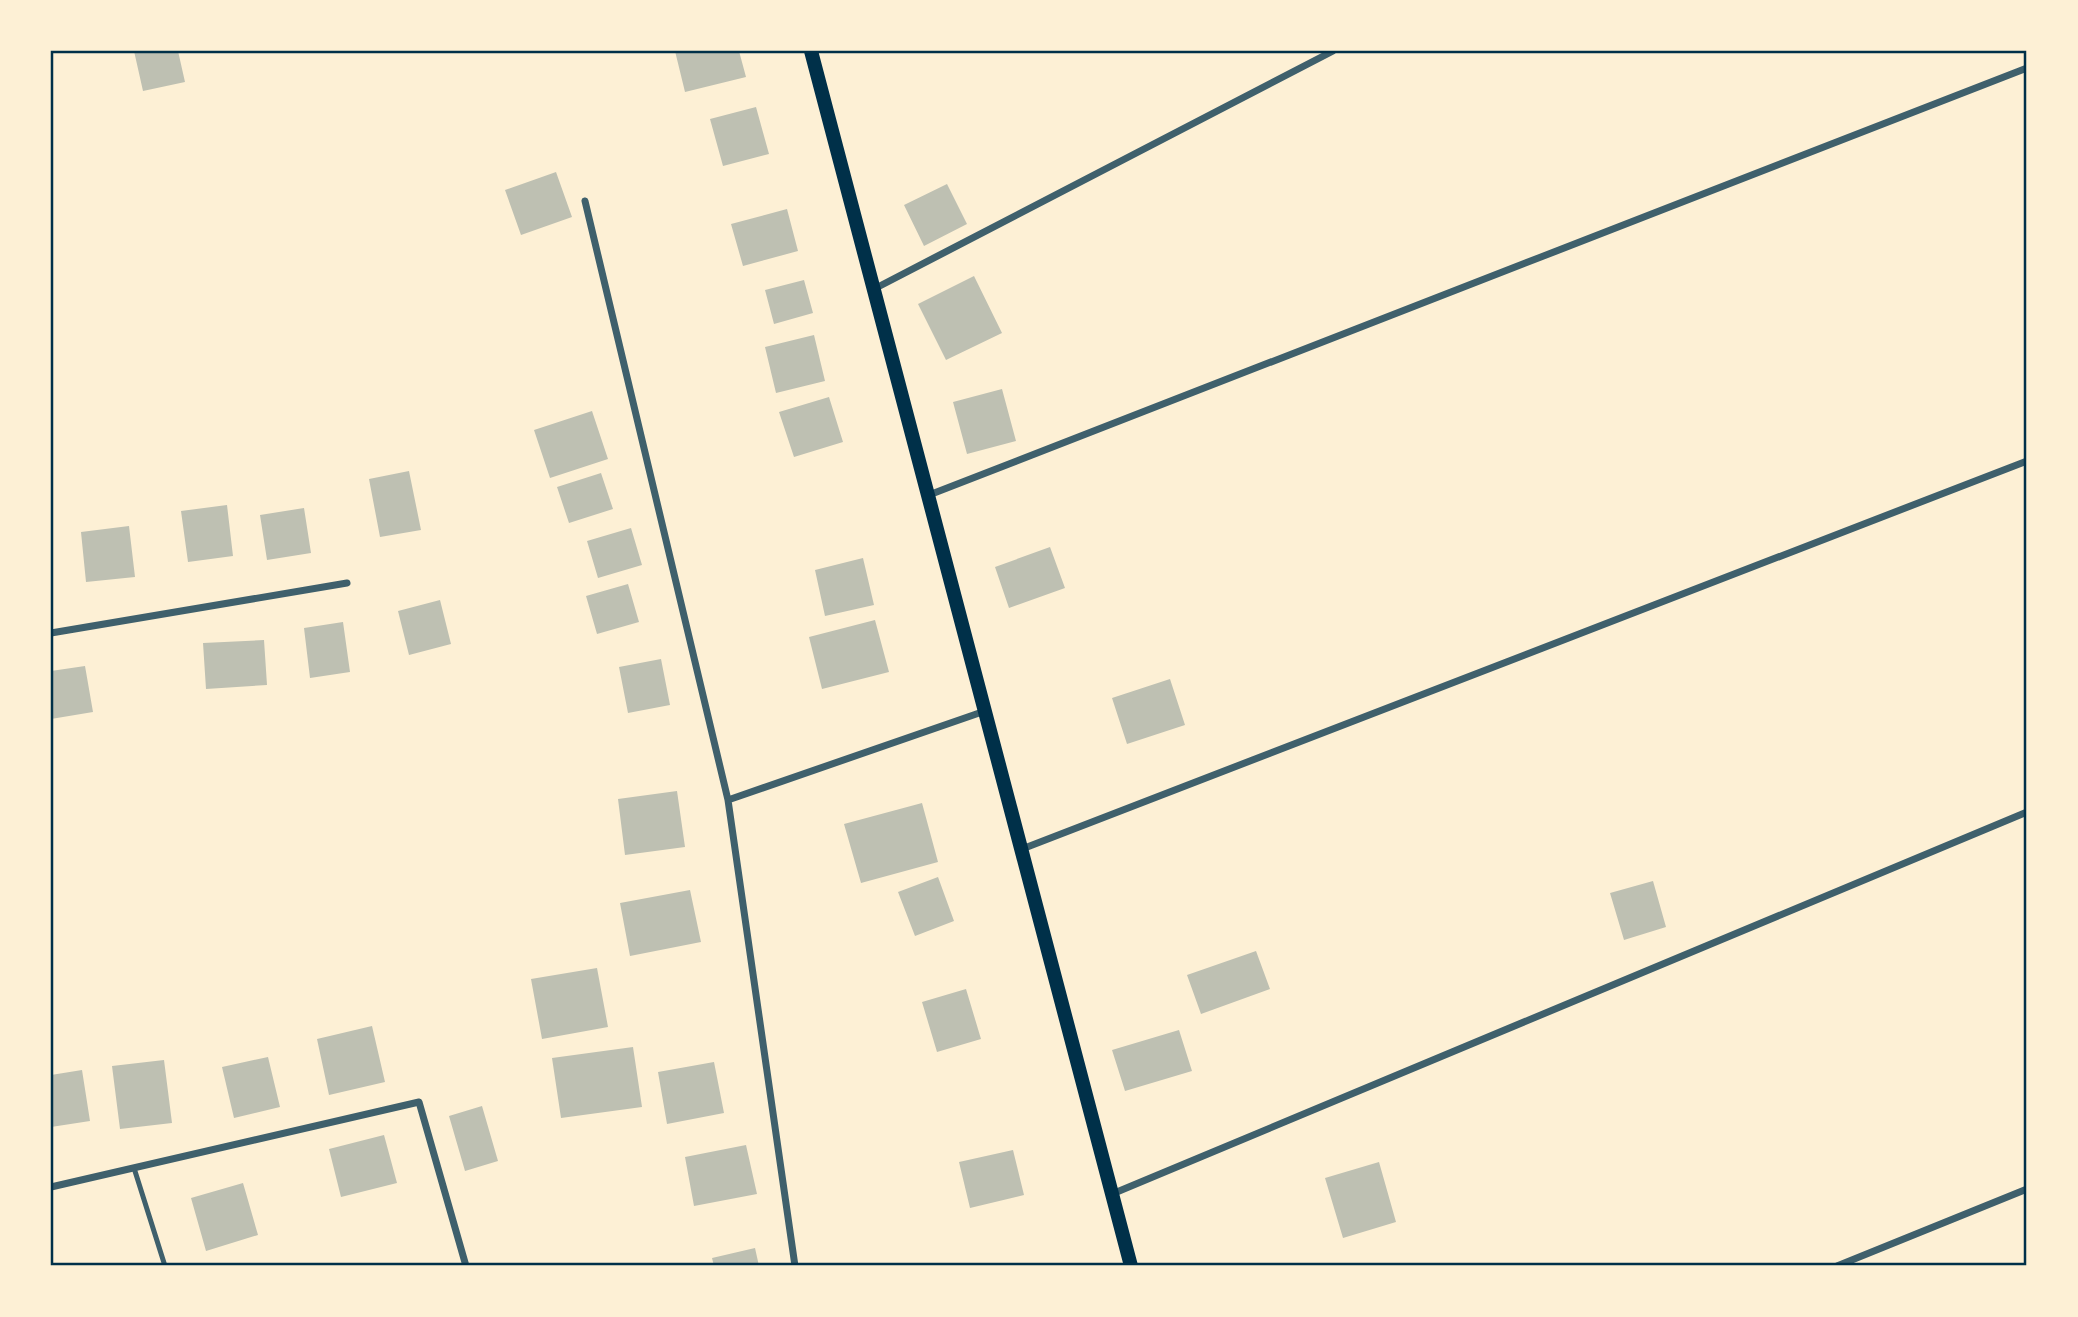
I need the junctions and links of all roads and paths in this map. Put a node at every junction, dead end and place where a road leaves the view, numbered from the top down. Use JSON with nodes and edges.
{"nodes":[{"id":1,"x":811,"y":51,"type":"edge"},
{"id":2,"x":1333,"y":51,"type":"edge"},
{"id":3,"x":2027,"y":68,"type":"edge"},
{"id":4,"x":585,"y":201,"type":"dead end"},
{"id":5,"x":874,"y":289,"type":"junction"},
{"id":6,"x":2027,"y":461,"type":"edge"},
{"id":7,"x":928,"y":495,"type":"junction"},
{"id":8,"x":347,"y":583,"type":"dead end"},
{"id":9,"x":51,"y":634,"type":"edge"},
{"id":10,"x":985,"y":711,"type":"junction"},
{"id":11,"x":728,"y":800,"type":"junction"},
{"id":12,"x":2027,"y":812,"type":"edge"},
{"id":13,"x":1021,"y":849,"type":"junction"},
{"id":14,"x":134,"y":1168,"type":"junction"},
{"id":15,"x":51,"y":1187,"type":"edge"},
{"id":16,"x":2027,"y":1189,"type":"edge"},
{"id":17,"x":1112,"y":1194,"type":"junction"},
{"id":18,"x":165,"y":1266,"type":"edge"},
{"id":19,"x":466,"y":1266,"type":"edge"},
{"id":20,"x":795,"y":1266,"type":"edge"},
{"id":21,"x":1131,"y":1266,"type":"edge"},
{"id":22,"x":1837,"y":1266,"type":"edge"}],
"edges":[{"from":1,"to":5,"type":"main road"},
{"from":2,"to":5,"type":"street"},
{"from":3,"to":7,"type":"street"},
{"from":4,"to":11,"type":"street"},
{"from":5,"to":7,"type":"main road"},
{"from":6,"to":13,"type":"street"},
{"from":7,"to":10,"type":"main road"},
{"from":8,"to":9,"type":"street"},
{"from":10,"to":11,"type":"street"},
{"from":10,"to":13,"type":"main road"},
{"from":11,"to":20,"type":"street"},
{"from":12,"to":17,"type":"street"},
{"from":13,"to":17,"type":"main road"},
{"from":14,"to":15,"type":"street"},
{"from":14,"to":18,"type":"lane"},
{"from":14,"to":19,"type":"street"},
{"from":16,"to":22,"type":"street"},
{"from":17,"to":21,"type":"main road"}]}
